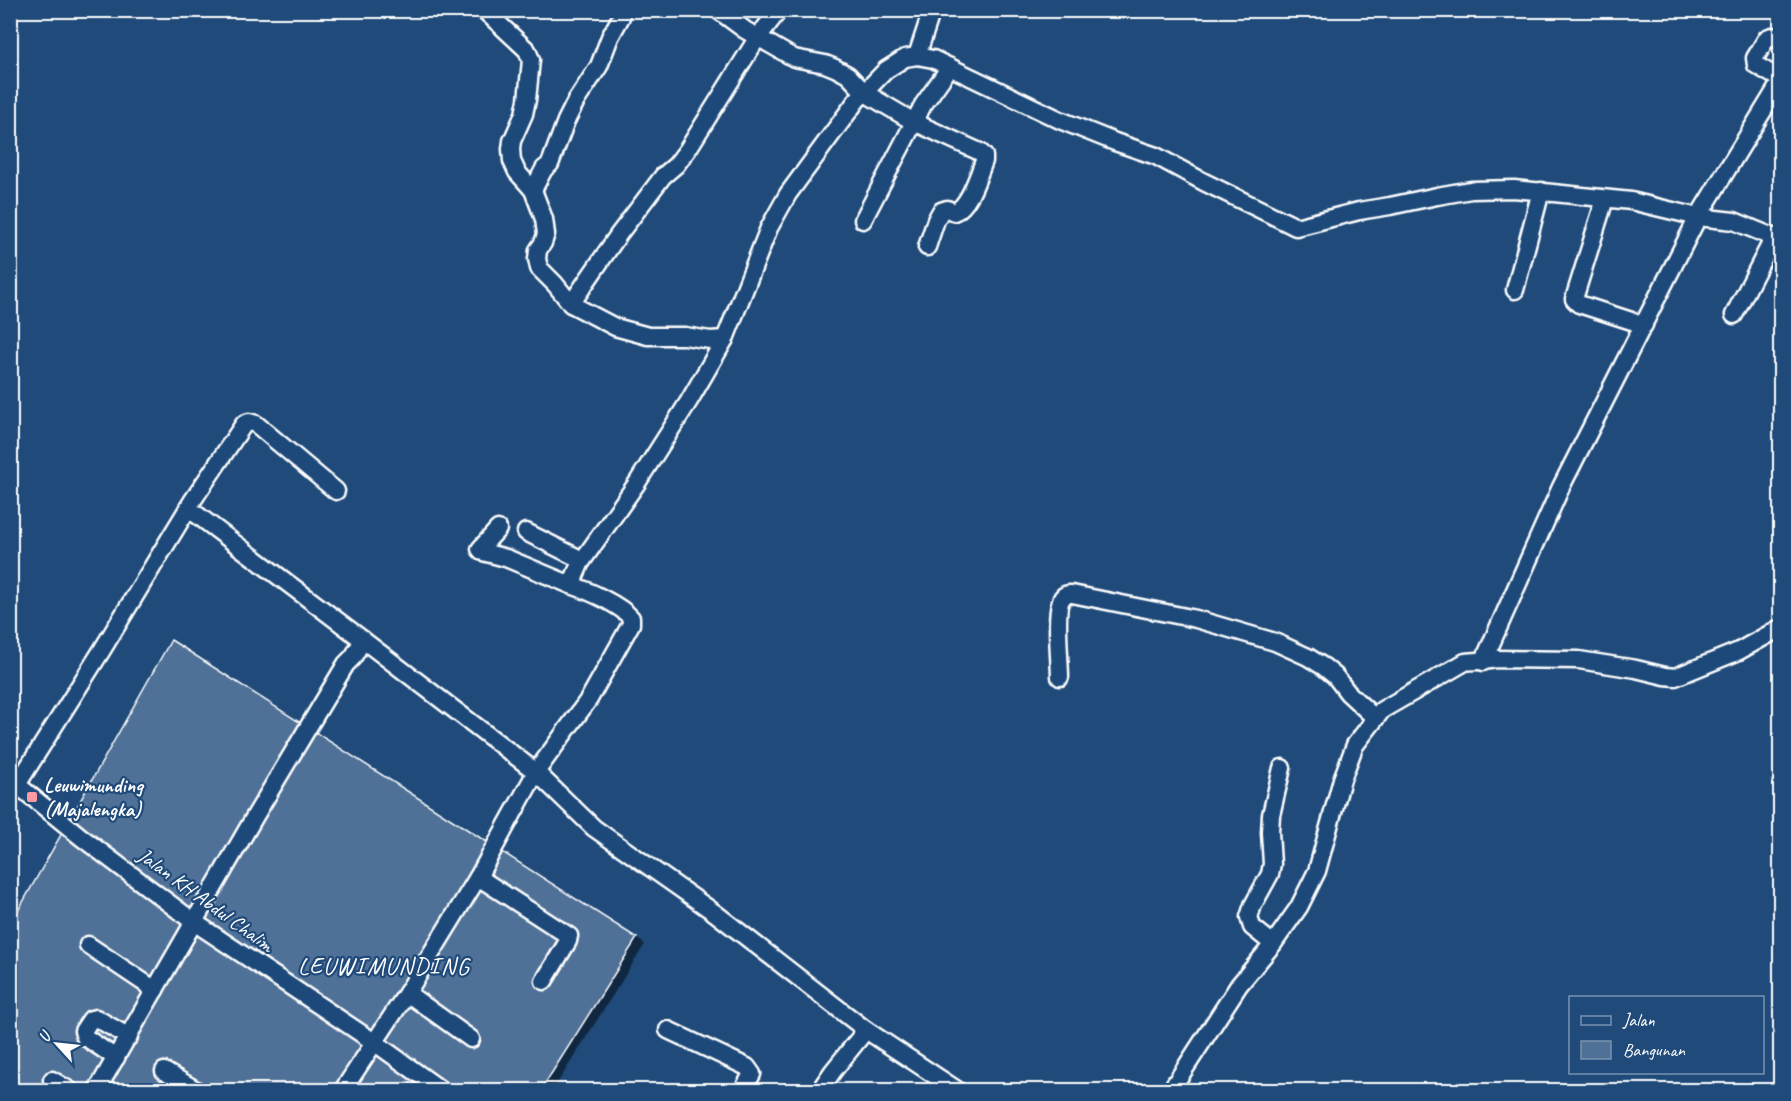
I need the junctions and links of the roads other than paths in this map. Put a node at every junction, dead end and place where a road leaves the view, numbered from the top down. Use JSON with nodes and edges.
{"nodes":[{"id":1,"x":484,"y":10,"type":"edge"},
{"id":2,"x":718,"y":10,"type":"edge"},
{"id":3,"x":779,"y":10,"type":"edge"},
{"id":4,"x":932,"y":10,"type":"edge"},
{"id":5,"x":621,"y":16,"type":"dead end"},
{"id":6,"x":758,"y":37,"type":"junction"},
{"id":7,"x":1780,"y":40,"type":"edge"},
{"id":8,"x":917,"y":56,"type":"junction"},
{"id":9,"x":950,"y":68,"type":"junction"},
{"id":10,"x":1780,"y":81,"type":"edge"},
{"id":11,"x":865,"y":93,"type":"junction"},
{"id":12,"x":914,"y":122,"type":"junction"},
{"id":13,"x":533,"y":190,"type":"junction"},
{"id":14,"x":1541,"y":191,"type":"junction"},
{"id":15,"x":1605,"y":199,"type":"junction"},
{"id":16,"x":1698,"y":216,"type":"junction"},
{"id":17,"x":863,"y":220,"type":"dead end"},
{"id":18,"x":1777,"y":238,"type":"edge"},
{"id":19,"x":927,"y":247,"type":"dead end"},
{"id":20,"x":1515,"y":290,"type":"dead end"},
{"id":21,"x":571,"y":304,"type":"junction"},
{"id":22,"x":1734,"y":315,"type":"dead end"},
{"id":23,"x":1644,"y":325,"type":"junction"},
{"id":24,"x":725,"y":339,"type":"junction"},
{"id":25,"x":336,"y":491,"type":"dead end"},
{"id":26,"x":188,"y":508,"type":"junction"},
{"id":27,"x":498,"y":529,"type":"dead end"},
{"id":28,"x":526,"y":532,"type":"dead end"},
{"id":29,"x":582,"y":561,"type":"junction"},
{"id":30,"x":571,"y":585,"type":"junction"},
{"id":31,"x":1780,"y":628,"type":"edge"},
{"id":32,"x":363,"y":640,"type":"junction"},
{"id":33,"x":1484,"y":662,"type":"junction"},
{"id":34,"x":1060,"y":677,"type":"dead end"},
{"id":35,"x":1379,"y":714,"type":"junction"},
{"id":36,"x":1282,"y":768,"type":"dead end"},
{"id":37,"x":536,"y":772,"type":"junction"},
{"id":38,"x":13,"y":787,"type":"edge"},
{"id":39,"x":478,"y":877,"type":"junction"},
{"id":40,"x":194,"y":922,"type":"junction"},
{"id":41,"x":1273,"y":944,"type":"junction"},
{"id":42,"x":88,"y":945,"type":"dead end"},
{"id":43,"x":544,"y":981,"type":"dead end"},
{"id":44,"x":155,"y":990,"type":"junction"},
{"id":45,"x":407,"y":993,"type":"junction"},
{"id":46,"x":668,"y":1030,"type":"dead end"},
{"id":47,"x":866,"y":1030,"type":"junction"},
{"id":48,"x":129,"y":1036,"type":"junction"},
{"id":49,"x":471,"y":1039,"type":"dead end"},
{"id":50,"x":374,"y":1042,"type":"junction"},
{"id":51,"x":116,"y":1058,"type":"junction"},
{"id":52,"x":164,"y":1071,"type":"dead end"},
{"id":53,"x":52,"y":1080,"type":"dead end"},
{"id":54,"x":69,"y":1090,"type":"edge"},
{"id":55,"x":97,"y":1090,"type":"edge"},
{"id":56,"x":196,"y":1090,"type":"edge"},
{"id":57,"x":343,"y":1090,"type":"edge"},
{"id":58,"x":441,"y":1090,"type":"edge"},
{"id":59,"x":743,"y":1090,"type":"edge"},
{"id":60,"x":819,"y":1090,"type":"edge"},
{"id":61,"x":957,"y":1090,"type":"edge"},
{"id":62,"x":1171,"y":1090,"type":"edge"}],
"edges":[{"from":1,"to":13,"type":"street"},
{"from":2,"to":6,"type":"street"},
{"from":3,"to":6,"type":"street"},
{"from":4,"to":8,"type":"street"},
{"from":5,"to":13,"type":"street"},
{"from":6,"to":11,"type":"street"},
{"from":6,"to":21,"type":"street"},
{"from":7,"to":10,"type":"street"},
{"from":8,"to":9,"type":"street"},
{"from":8,"to":11,"type":"street"},
{"from":9,"to":12,"type":"street"},
{"from":9,"to":14,"type":"street"},
{"from":10,"to":16,"type":"street"},
{"from":11,"to":12,"type":"street"},
{"from":11,"to":24,"type":"street"},
{"from":12,"to":17,"type":"street"},
{"from":12,"to":19,"type":"street"},
{"from":13,"to":21,"type":"street"},
{"from":14,"to":15,"type":"street"},
{"from":14,"to":20,"type":"street"},
{"from":15,"to":16,"type":"street"},
{"from":15,"to":23,"type":"street"},
{"from":16,"to":18,"type":"street"},
{"from":16,"to":23,"type":"street"},
{"from":18,"to":22,"type":"street"},
{"from":21,"to":24,"type":"street"},
{"from":23,"to":33,"type":"street"},
{"from":24,"to":29,"type":"street"},
{"from":25,"to":26,"type":"street"},
{"from":26,"to":32,"type":"street"},
{"from":26,"to":38,"type":"street"},
{"from":27,"to":30,"type":"street"},
{"from":28,"to":29,"type":"street"},
{"from":29,"to":30,"type":"street"},
{"from":30,"to":37,"type":"street"},
{"from":31,"to":33,"type":"street"},
{"from":32,"to":37,"type":"street"},
{"from":32,"to":40,"type":"street"},
{"from":33,"to":35,"type":"street"},
{"from":34,"to":35,"type":"street"},
{"from":35,"to":41,"type":"street"},
{"from":36,"to":41,"type":"street"},
{"from":37,"to":39,"type":"street"},
{"from":37,"to":47,"type":"street"},
{"from":38,"to":40,"type":"street","name":"Jalan KH Abdul Chalim"},
{"from":39,"to":43,"type":"street"},
{"from":39,"to":45,"type":"street"},
{"from":40,"to":44,"type":"street"},
{"from":40,"to":50,"type":"street","name":"Jalan KH Abdul Chalim"},
{"from":41,"to":62,"type":"street"},
{"from":42,"to":44,"type":"street"},
{"from":44,"to":48,"type":"street"},
{"from":45,"to":49,"type":"street"},
{"from":45,"to":50,"type":"street"},
{"from":46,"to":59,"type":"street"},
{"from":47,"to":60,"type":"street"},
{"from":47,"to":61,"type":"street"},
{"from":48,"to":51,"type":"street"},
{"from":48,"to":51,"type":"street"},
{"from":50,"to":57,"type":"street"},
{"from":50,"to":58,"type":"street","name":"Jalan KH Abdul Chalim"},
{"from":51,"to":55,"type":"street"},
{"from":52,"to":56,"type":"street"},
{"from":53,"to":54,"type":"street"}]}
